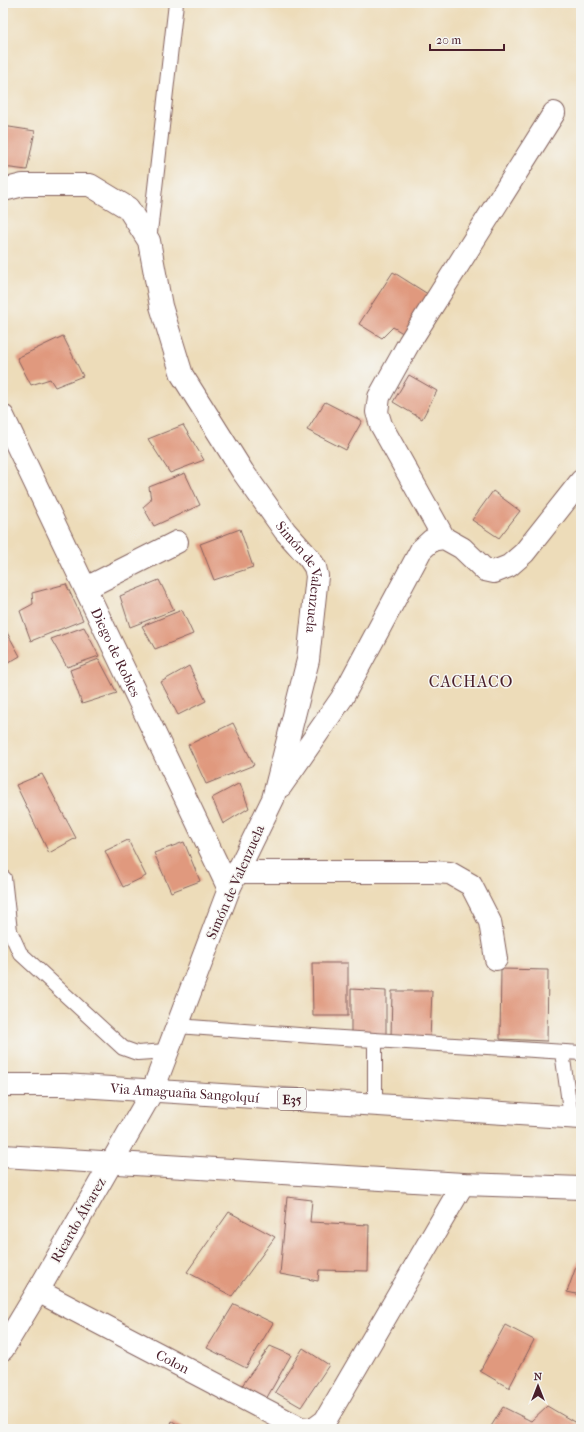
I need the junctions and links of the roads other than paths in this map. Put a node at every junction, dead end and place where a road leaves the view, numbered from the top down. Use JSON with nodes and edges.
{"nodes":[{"id":1,"x":176,"y":3,"type":"edge"},
{"id":2,"x":554,"y":114,"type":"dead end"},
{"id":3,"x":3,"y":190,"type":"edge"},
{"id":4,"x":149,"y":241,"type":"junction"},
{"id":5,"x":3,"y":416,"type":"edge"},
{"id":6,"x":581,"y":481,"type":"edge"},
{"id":7,"x":444,"y":538,"type":"junction"},
{"id":8,"x":177,"y":542,"type":"dead end"},
{"id":9,"x":86,"y":588,"type":"junction"},
{"id":10,"x":272,"y":799,"type":"junction"},
{"id":11,"x":4,"y":878,"type":"edge"},
{"id":12,"x":233,"y":881,"type":"junction"},
{"id":13,"x":496,"y":959,"type":"dead end"},
{"id":14,"x":177,"y":1026,"type":"junction"},
{"id":15,"x":374,"y":1040,"type":"junction"},
{"id":16,"x":167,"y":1051,"type":"junction"},
{"id":17,"x":562,"y":1052,"type":"junction"},
{"id":18,"x":581,"y":1053,"type":"edge"},
{"id":19,"x":3,"y":1086,"type":"edge"},
{"id":20,"x":152,"y":1090,"type":"junction"},
{"id":21,"x":374,"y":1105,"type":"junction"},
{"id":22,"x":576,"y":1117,"type":"edge"},
{"id":23,"x":3,"y":1156,"type":"edge"},
{"id":24,"x":111,"y":1162,"type":"junction"},
{"id":25,"x":463,"y":1184,"type":"junction"},
{"id":26,"x":581,"y":1188,"type":"edge"},
{"id":27,"x":38,"y":1291,"type":"junction"},
{"id":28,"x":3,"y":1349,"type":"edge"},
{"id":29,"x":308,"y":1429,"type":"edge"},
{"id":30,"x":314,"y":1429,"type":"edge"}],
"edges":[{"from":1,"to":4,"type":"lane"},
{"from":2,"to":7,"type":"main road"},
{"from":3,"to":4,"type":"main road","name":"Simón de Valenzuela"},
{"from":4,"to":10,"type":"main road","name":"Simón de Valenzuela"},
{"from":5,"to":9,"type":"main road","name":"Diego de Robles"},
{"from":6,"to":7,"type":"main road"},
{"from":7,"to":10,"type":"main road"},
{"from":8,"to":9,"type":"main road"},
{"from":9,"to":12,"type":"main road","name":"Diego de Robles"},
{"from":10,"to":12,"type":"main road","name":"Simón de Valenzuela"},
{"from":11,"to":16,"type":"lane"},
{"from":12,"to":13,"type":"main road"},
{"from":12,"to":14,"type":"main road","name":"Simón de Valenzuela"},
{"from":14,"to":15,"type":"lane"},
{"from":14,"to":16,"type":"main road","name":"Simón de Valenzuela"},
{"from":15,"to":17,"type":"lane"},
{"from":15,"to":21,"type":"lane"},
{"from":16,"to":20,"type":"main road","name":"Simón de Valenzuela"},
{"from":17,"to":18,"type":"lane"},
{"from":17,"to":22,"type":"lane"},
{"from":19,"to":20,"type":"main road","name":"Via Amaguaña Sangolquí","number":"E35"},
{"from":20,"to":21,"type":"main road","name":"Via Amaguaña Sangolquí","number":"E35"},
{"from":20,"to":24,"type":"main road","name":"Ricardo Álvarez"},
{"from":21,"to":22,"type":"main road","name":"Via Amaguaña Sangolquí","number":"E35"},
{"from":23,"to":24,"type":"main road"},
{"from":24,"to":25,"type":"main road"},
{"from":24,"to":27,"type":"main road","name":"Ricardo Álvarez"},
{"from":25,"to":26,"type":"main road"},
{"from":25,"to":30,"type":"main road"},
{"from":27,"to":28,"type":"main road","name":"Ricardo Álvarez"},
{"from":27,"to":29,"type":"main road","name":"Colon"}]}
